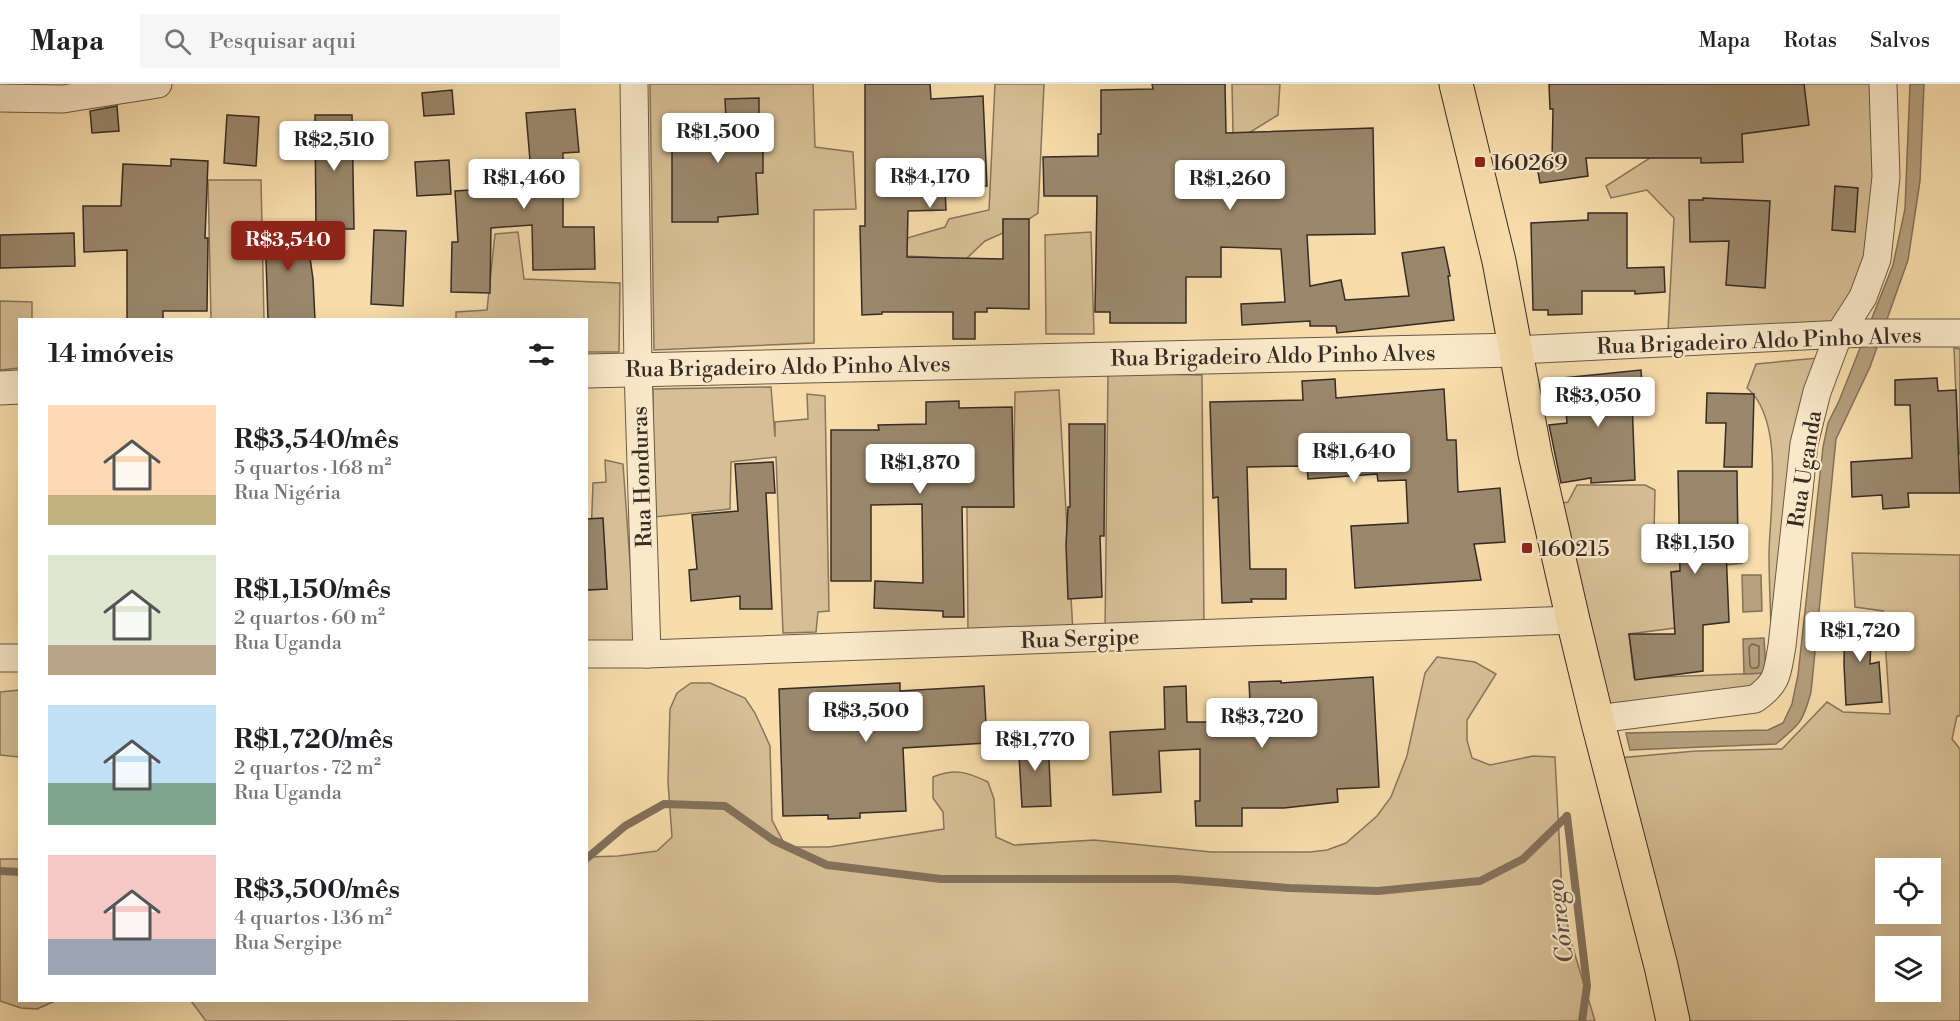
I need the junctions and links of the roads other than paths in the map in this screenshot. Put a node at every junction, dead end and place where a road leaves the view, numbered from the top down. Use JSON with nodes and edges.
{"nodes":[{"id":1,"x":158,"y":84,"type":"edge"},
{"id":2,"x":633,"y":84,"type":"edge"},
{"id":3,"x":1456,"y":84,"type":"edge"},
{"id":4,"x":1883,"y":84,"type":"edge"},
{"id":5,"x":0,"y":98,"type":"edge"},
{"id":6,"x":1960,"y":333,"type":"edge"},
{"id":7,"x":1838,"y":336,"type":"junction"},
{"id":8,"x":1516,"y":350,"type":"junction"},
{"id":9,"x":638,"y":369,"type":"junction"},
{"id":10,"x":588,"y":371,"type":"edge"},
{"id":11,"x":18,"y":387,"type":"edge"},
{"id":12,"x":0,"y":388,"type":"edge"},
{"id":13,"x":1573,"y":620,"type":"junction"},
{"id":14,"x":588,"y":654,"type":"edge"},
{"id":15,"x":646,"y":654,"type":"junction"},
{"id":16,"x":0,"y":658,"type":"edge"},
{"id":17,"x":18,"y":658,"type":"edge"},
{"id":18,"x":1597,"y":719,"type":"junction"},
{"id":19,"x":1673,"y":1021,"type":"edge"}],
"edges":[{"from":1,"to":5,"type":"street"},
{"from":2,"to":9,"type":"street","name":"Rua Honduras"},
{"from":3,"to":8,"type":"main road"},
{"from":4,"to":7,"type":"street","name":"Rua Uganda"},
{"from":6,"to":7,"type":"street","name":"Rua Brigadeiro Aldo Pinho Alves"},
{"from":7,"to":8,"type":"street","name":"Rua Brigadeiro Aldo Pinho Alves"},
{"from":7,"to":18,"type":"street","name":"Rua Uganda"},
{"from":8,"to":9,"type":"street","name":"Rua Brigadeiro Aldo Pinho Alves"},
{"from":8,"to":13,"type":"main road"},
{"from":9,"to":10,"type":"street","name":"Rua Brigadeiro Aldo Pinho Alves"},
{"from":9,"to":15,"type":"street","name":"Rua Honduras"},
{"from":11,"to":12,"type":"street"},
{"from":13,"to":15,"type":"street","name":"Rua Sergipe"},
{"from":13,"to":18,"type":"main road"},
{"from":14,"to":15,"type":"street","name":"Rua Sergipe"},
{"from":16,"to":17,"type":"street"},
{"from":18,"to":19,"type":"main road"}]}
